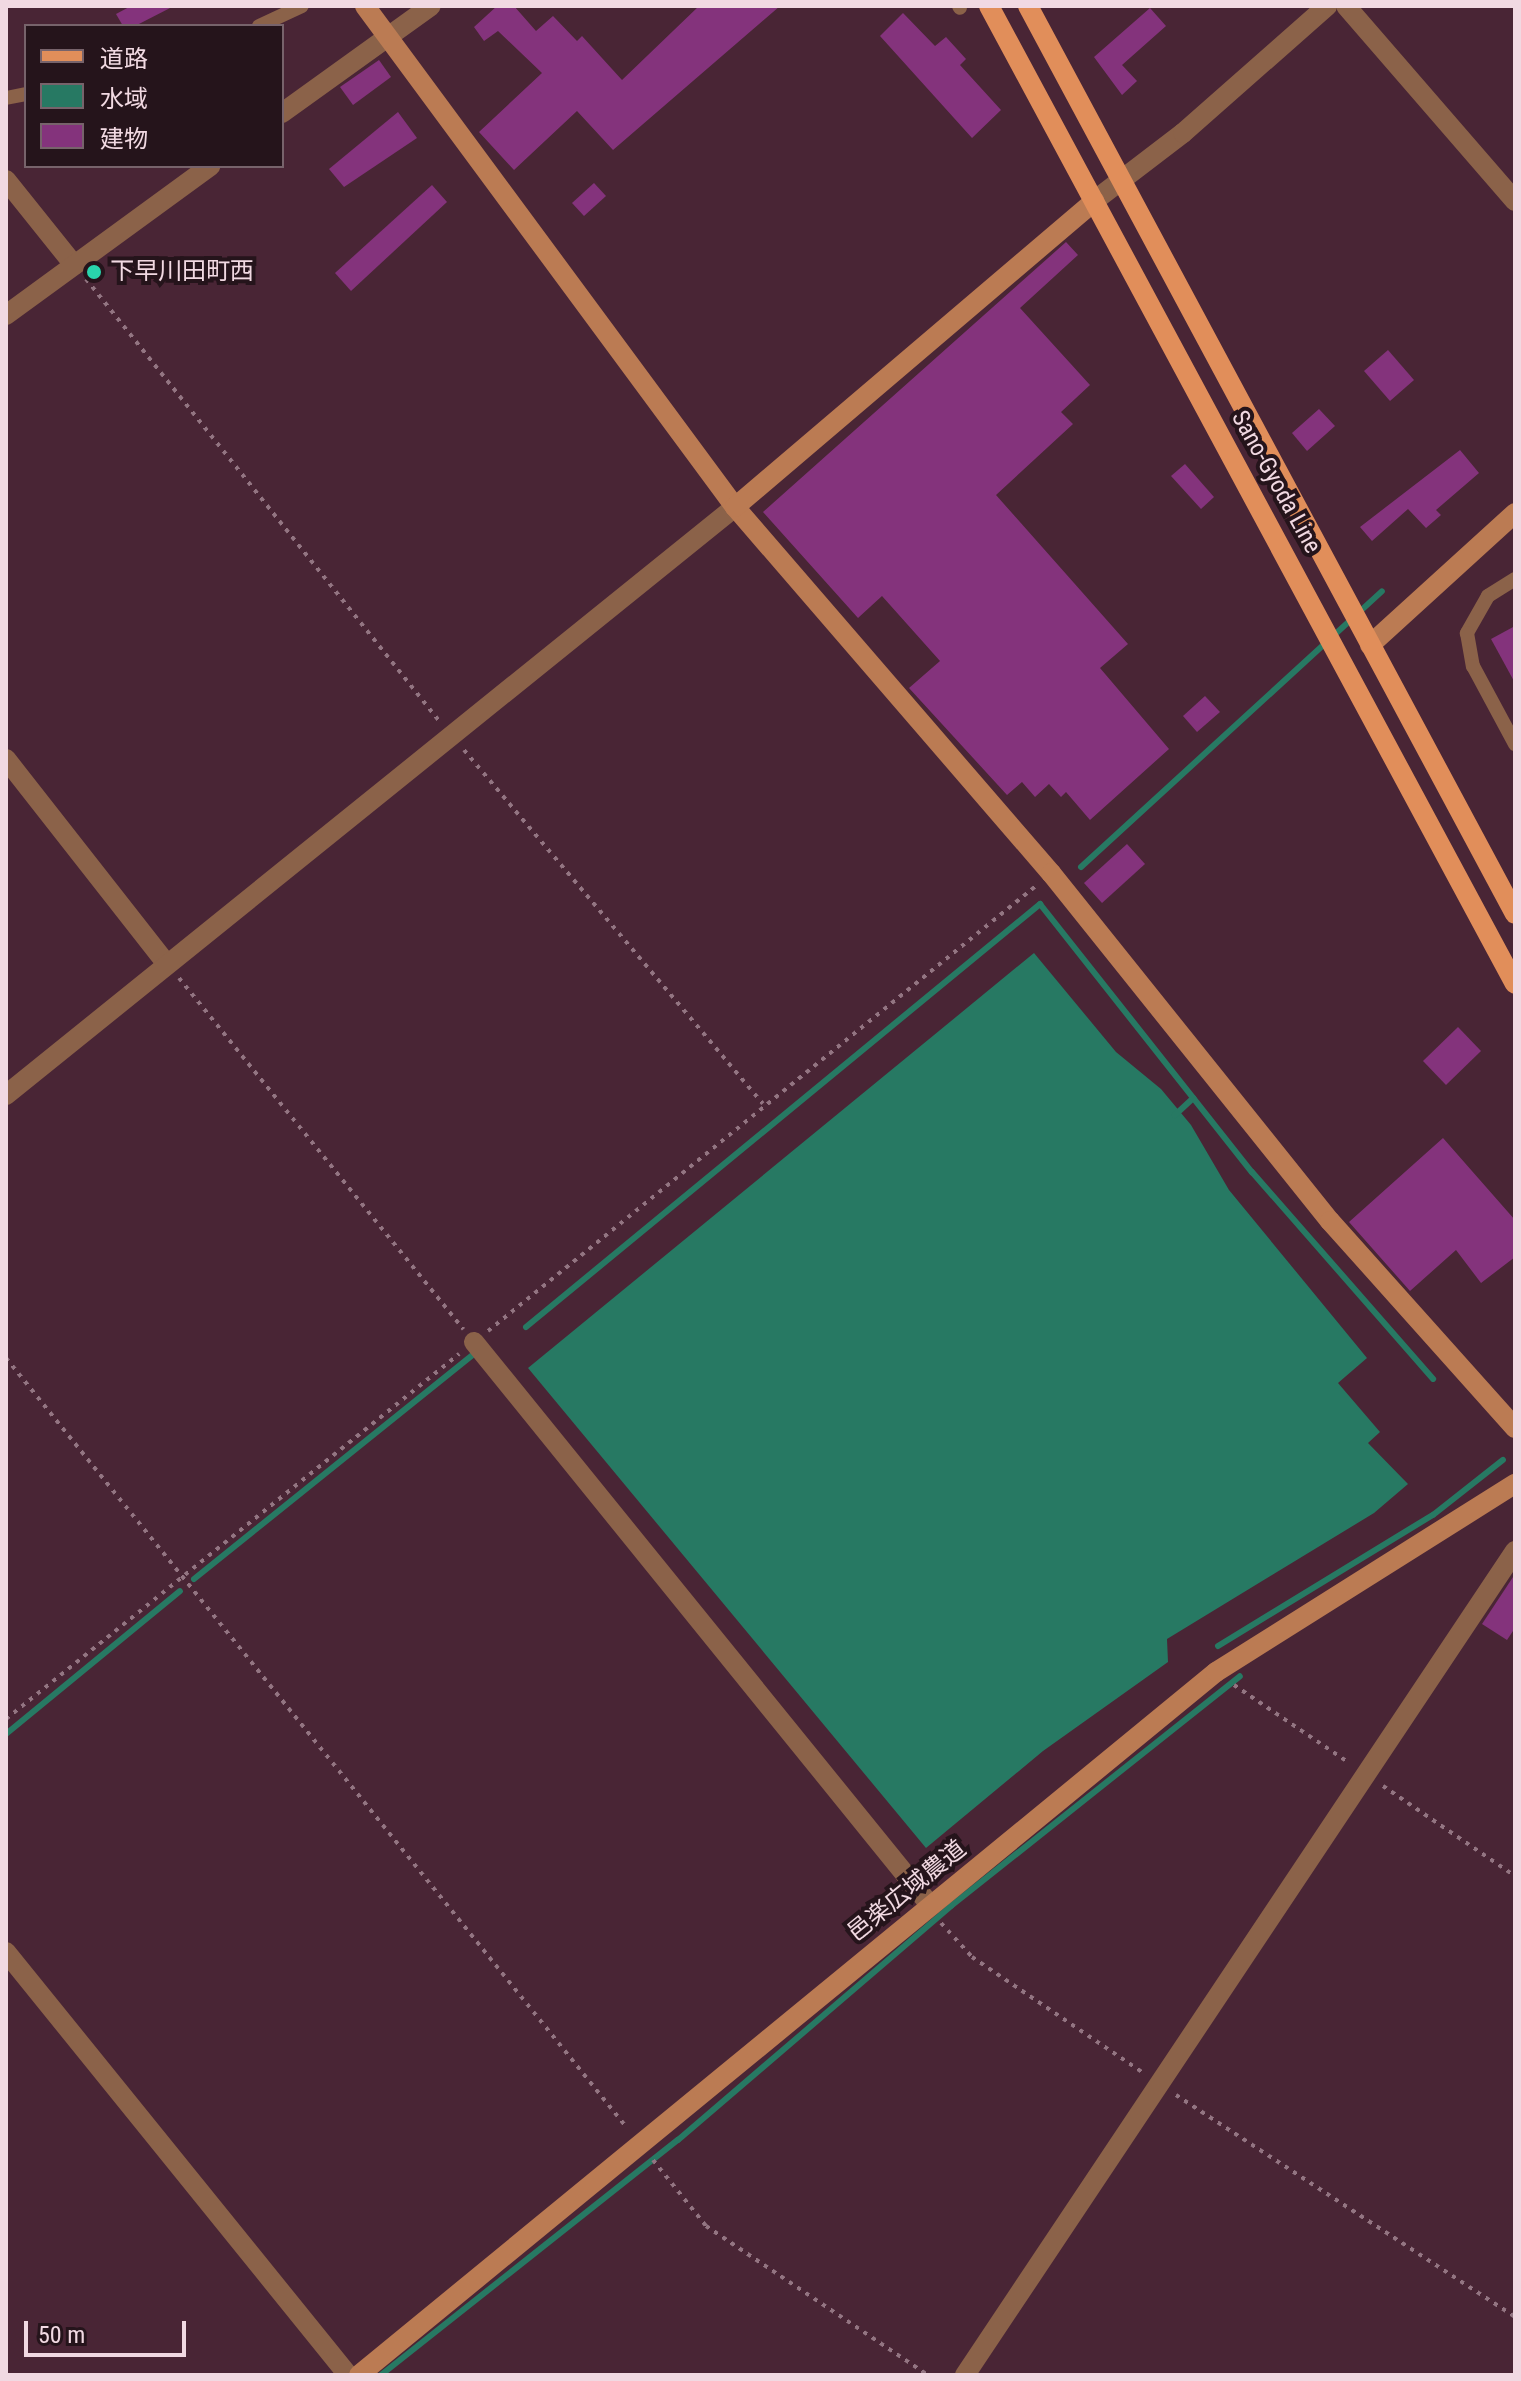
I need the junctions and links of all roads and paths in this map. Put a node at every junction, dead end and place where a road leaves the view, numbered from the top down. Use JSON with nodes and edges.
{"nodes":[{"id":1,"x":302,"y":6,"type":"edge"},
{"id":2,"x":365,"y":6,"type":"edge"},
{"id":3,"x":431,"y":6,"type":"edge"},
{"id":4,"x":989,"y":6,"type":"edge"},
{"id":5,"x":1028,"y":6,"type":"edge"},
{"id":6,"x":1327,"y":6,"type":"edge"},
{"id":7,"x":1346,"y":6,"type":"edge"},
{"id":8,"x":263,"y":24,"type":"edge"},
{"id":9,"x":385,"y":38,"type":"junction"},
{"id":10,"x":284,"y":112,"type":"edge"},
{"id":11,"x":207,"y":168,"type":"edge"},
{"id":12,"x":6,"y":180,"type":"edge"},
{"id":13,"x":1123,"y":180,"type":"junction"},
{"id":14,"x":1094,"y":201,"type":"junction"},
{"id":15,"x":1515,"y":201,"type":"edge"},
{"id":16,"x":74,"y":265,"type":"junction"},
{"id":17,"x":6,"y":315,"type":"edge"},
{"id":18,"x":735,"y":507,"type":"junction"},
{"id":19,"x":1515,"y":513,"type":"edge"},
{"id":20,"x":1515,"y":579,"type":"edge"},
{"id":21,"x":1370,"y":645,"type":"junction"},
{"id":22,"x":452,"y":736,"type":"junction"},
{"id":23,"x":1515,"y":744,"type":"edge"},
{"id":24,"x":6,"y":759,"type":"edge"},
{"id":25,"x":1051,"y":873,"type":"junction"},
{"id":26,"x":1515,"y":914,"type":"edge"},
{"id":27,"x":167,"y":964,"type":"junction"},
{"id":28,"x":1515,"y":984,"type":"edge"},
{"id":29,"x":6,"y":1095,"type":"edge"},
{"id":30,"x":763,"y":1105,"type":"junction"},
{"id":31,"x":474,"y":1342,"type":"junction"},
{"id":32,"x":6,"y":1358,"type":"edge"},
{"id":33,"x":1515,"y":1428,"type":"edge"},
{"id":34,"x":1515,"y":1484,"type":"edge"},
{"id":35,"x":1515,"y":1551,"type":"edge"},
{"id":36,"x":182,"y":1577,"type":"junction"},
{"id":37,"x":1216,"y":1672,"type":"junction"},
{"id":38,"x":6,"y":1719,"type":"edge"},
{"id":39,"x":1367,"y":1776,"type":"junction"},
{"id":40,"x":1515,"y":1876,"type":"edge"},
{"id":41,"x":930,"y":1905,"type":"junction"},
{"id":42,"x":941,"y":1923,"type":"dead end"},
{"id":43,"x":6,"y":1952,"type":"edge"},
{"id":44,"x":1159,"y":2084,"type":"junction"},
{"id":45,"x":641,"y":2145,"type":"junction"},
{"id":46,"x":656,"y":2164,"type":"dead end"},
{"id":47,"x":1515,"y":2317,"type":"edge"},
{"id":48,"x":348,"y":2375,"type":"edge"},
{"id":49,"x":359,"y":2375,"type":"edge"},
{"id":50,"x":928,"y":2375,"type":"edge"},
{"id":51,"x":965,"y":2375,"type":"edge"}],
"edges":[{"from":1,"to":8,"type":"lane"},
{"from":2,"to":9,"type":"street"},
{"from":3,"to":9,"type":"street"},
{"from":4,"to":14,"type":"main road","name":"Sano-Gyoda Line"},
{"from":5,"to":13,"type":"main road","name":"Sano-Gyoda Line"},
{"from":6,"to":13,"type":"street"},
{"from":7,"to":15,"type":"street"},
{"from":9,"to":10,"type":"street"},
{"from":9,"to":18,"type":"street"},
{"from":11,"to":16,"type":"street"},
{"from":12,"to":16,"type":"street"},
{"from":13,"to":14,"type":"street"},
{"from":13,"to":21,"type":"main road","name":"Sano-Gyoda Line"},
{"from":14,"to":18,"type":"street"},
{"from":14,"to":28,"type":"main road","name":"Sano-Gyoda Line"},
{"from":16,"to":17,"type":"street"},
{"from":16,"to":22,"type":"path"},
{"from":18,"to":22,"type":"street"},
{"from":18,"to":25,"type":"street"},
{"from":19,"to":21,"type":"street"},
{"from":20,"to":23,"type":"lane"},
{"from":21,"to":26,"type":"main road","name":"Sano-Gyoda Line"},
{"from":22,"to":27,"type":"street"},
{"from":22,"to":30,"type":"path"},
{"from":24,"to":27,"type":"street"},
{"from":25,"to":30,"type":"path"},
{"from":25,"to":33,"type":"street"},
{"from":27,"to":29,"type":"street"},
{"from":27,"to":31,"type":"path"},
{"from":30,"to":31,"type":"path"},
{"from":31,"to":36,"type":"path"},
{"from":31,"to":41,"type":"street"},
{"from":32,"to":36,"type":"path"},
{"from":34,"to":37,"type":"street","name":"邑楽広域農道"},
{"from":35,"to":39,"type":"street"},
{"from":36,"to":38,"type":"path"},
{"from":36,"to":45,"type":"path"},
{"from":37,"to":39,"type":"path"},
{"from":37,"to":41,"type":"street","name":"邑楽広域農道"},
{"from":39,"to":40,"type":"path"},
{"from":39,"to":44,"type":"street"},
{"from":41,"to":45,"type":"street","name":"邑楽広域農道"},
{"from":42,"to":44,"type":"path"},
{"from":43,"to":48,"type":"street"},
{"from":44,"to":47,"type":"path"},
{"from":44,"to":51,"type":"street"},
{"from":45,"to":49,"type":"street","name":"邑楽広域農道"},
{"from":46,"to":50,"type":"path"}]}
